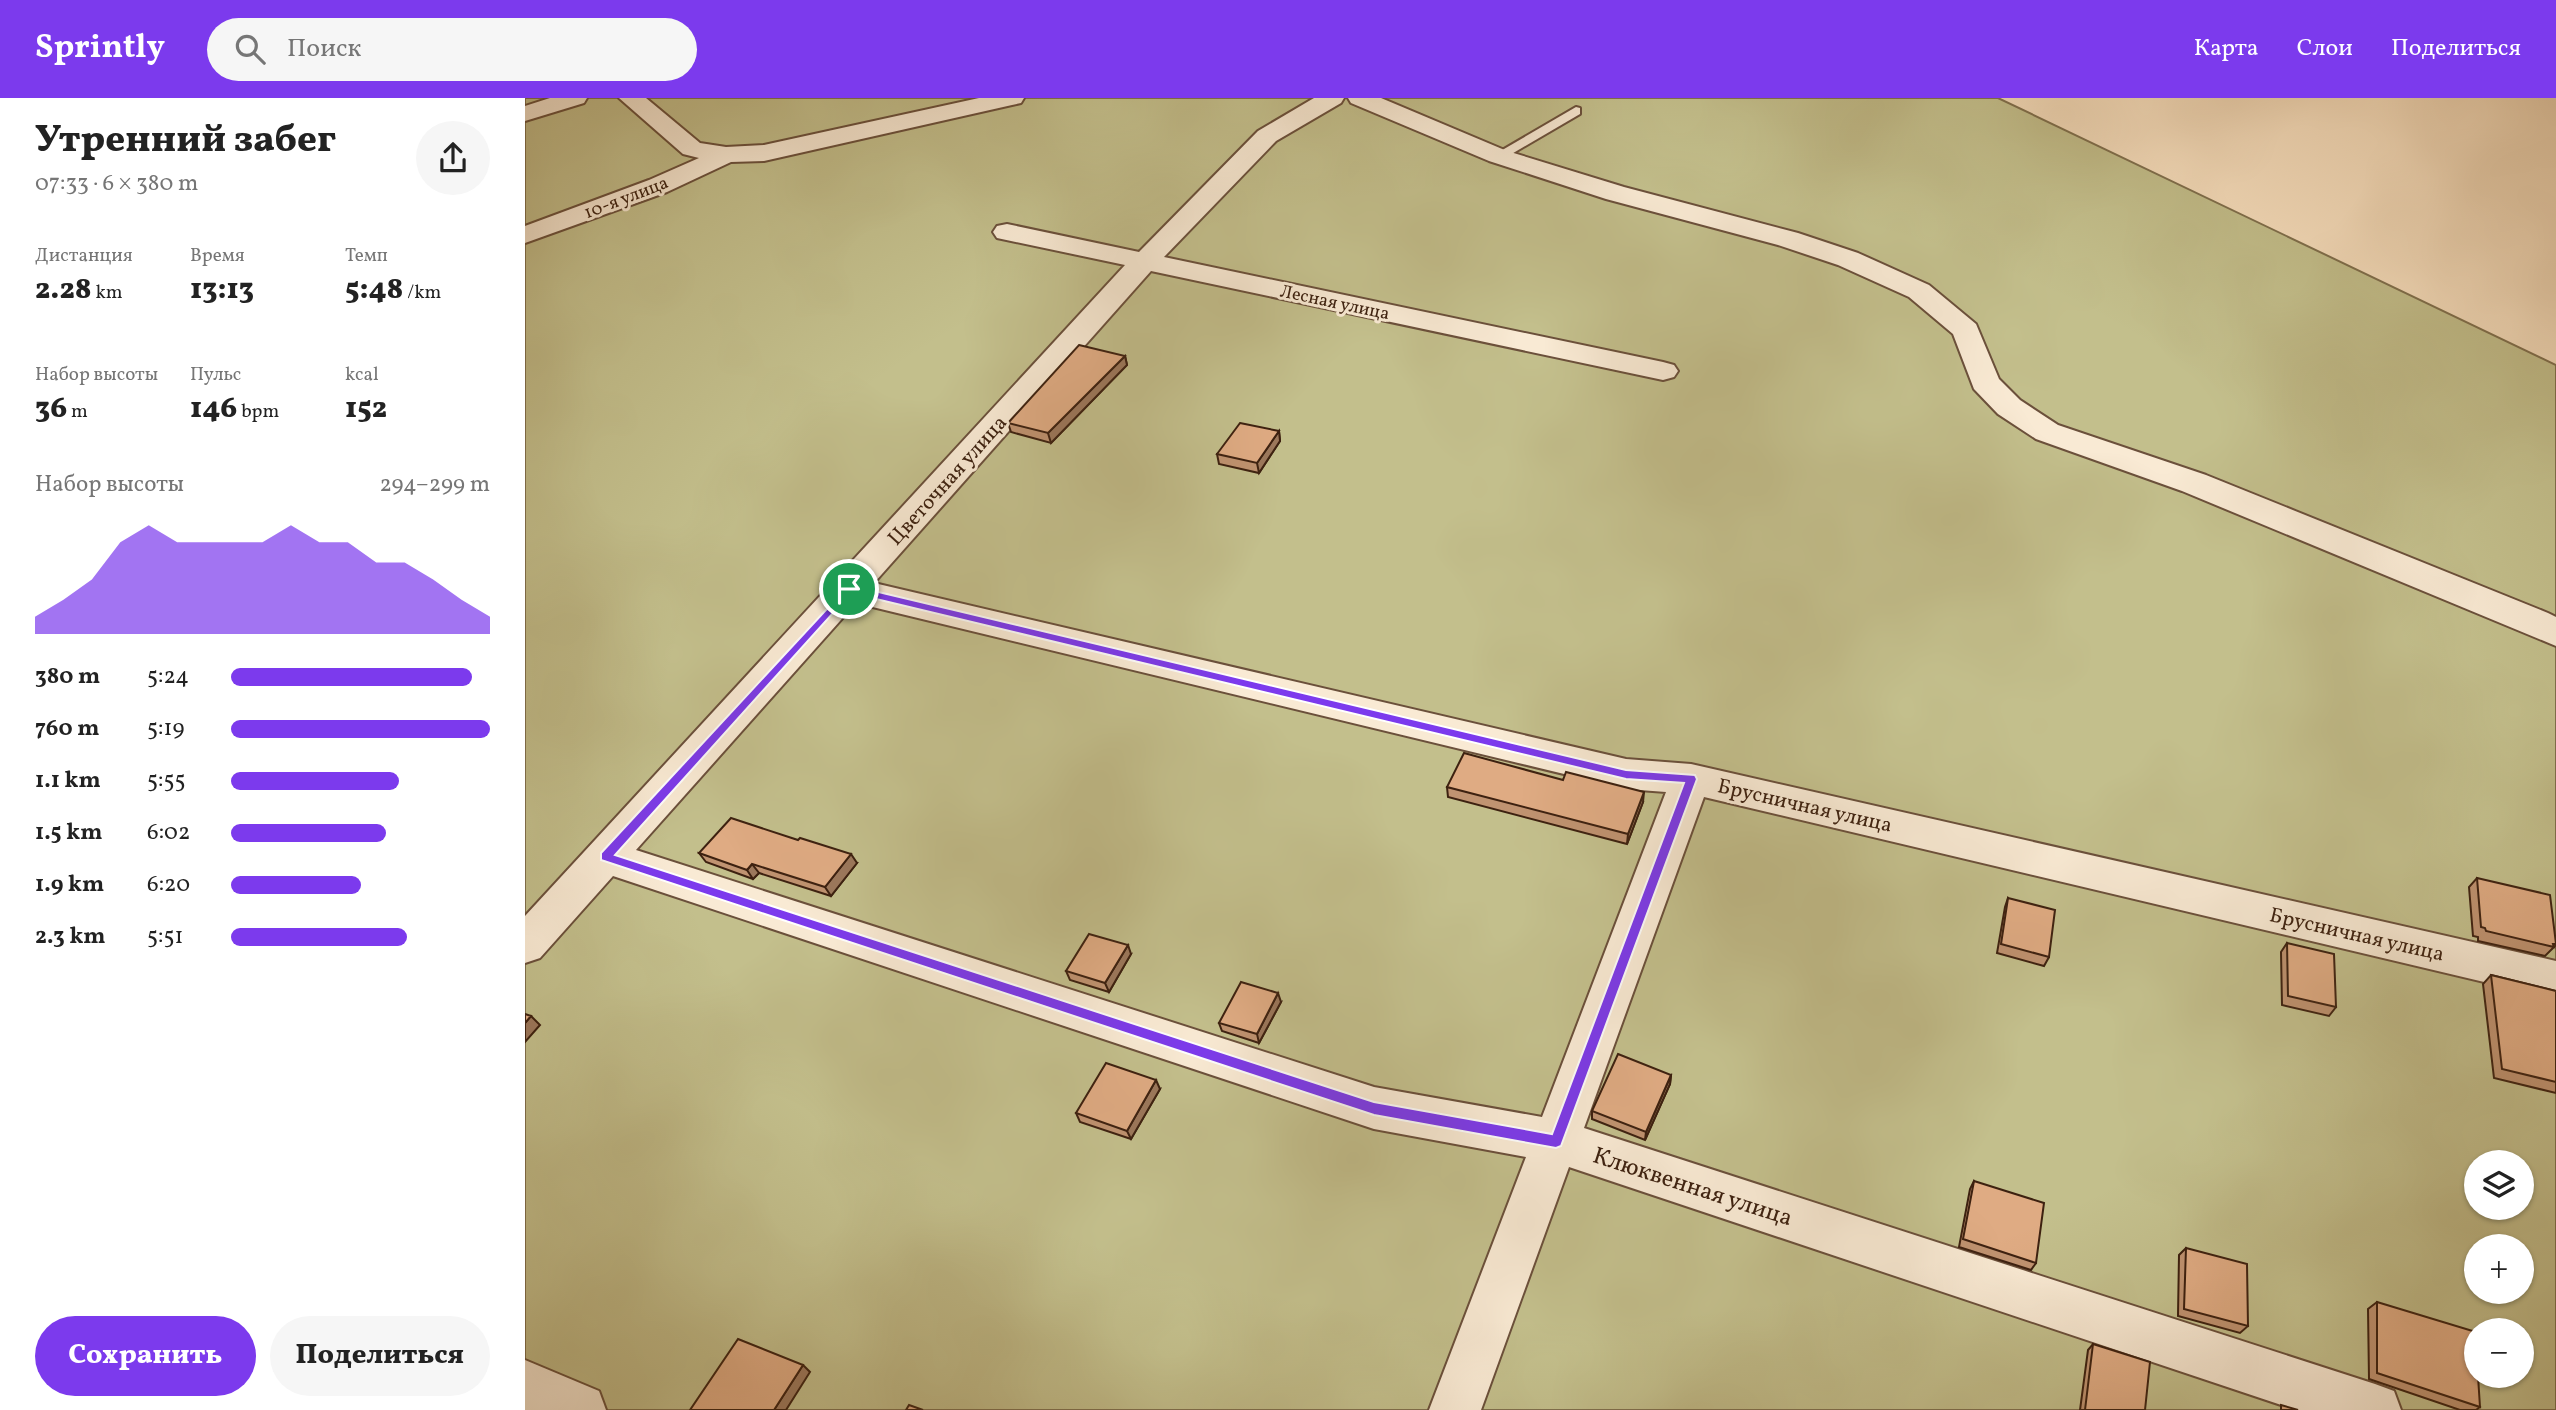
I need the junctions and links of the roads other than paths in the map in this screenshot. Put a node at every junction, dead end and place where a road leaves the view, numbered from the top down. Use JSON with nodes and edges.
{"nodes":[{"id":1,"x":575,"y":98,"type":"edge"},
{"id":2,"x":631,"y":98,"type":"edge"},
{"id":3,"x":1012,"y":98,"type":"edge"},
{"id":4,"x":1332,"y":98,"type":"edge"},
{"id":5,"x":1360,"y":98,"type":"edge"},
{"id":6,"x":1576,"y":111,"type":"dead end"},
{"id":7,"x":525,"y":114,"type":"edge"},
{"id":8,"x":726,"y":155,"type":"junction"},
{"id":9,"x":1498,"y":156,"type":"junction"},
{"id":10,"x":1007,"y":232,"type":"dead end"},
{"id":11,"x":525,"y":234,"type":"edge"},
{"id":12,"x":1144,"y":262,"type":"junction"},
{"id":13,"x":1663,"y":371,"type":"dead end"},
{"id":14,"x":849,"y":589,"type":"junction"},
{"id":15,"x":2556,"y":633,"type":"edge"},
{"id":16,"x":1691,"y":779,"type":"junction"},
{"id":17,"x":605,"y":857,"type":"junction"},
{"id":18,"x":525,"y":945,"type":"edge"},
{"id":19,"x":2556,"y":980,"type":"edge"},
{"id":20,"x":1556,"y":1141,"type":"junction"},
{"id":21,"x":525,"y":1386,"type":"edge"},
{"id":22,"x":580,"y":1410,"type":"edge"},
{"id":23,"x":1455,"y":1410,"type":"edge"},
{"id":24,"x":2375,"y":1410,"type":"edge"}],
"edges":[{"from":1,"to":7,"type":"street"},
{"from":2,"to":8,"type":"street"},
{"from":3,"to":8,"type":"street"},
{"from":4,"to":12,"type":"street","name":"Цветочная улица"},
{"from":5,"to":9,"type":"street"},
{"from":6,"to":9,"type":"lane"},
{"from":8,"to":11,"type":"street","name":"10-я улица"},
{"from":9,"to":15,"type":"street"},
{"from":10,"to":12,"type":"street","name":"Лесная улица"},
{"from":12,"to":13,"type":"street","name":"Лесная улица"},
{"from":12,"to":14,"type":"street","name":"Цветочная улица"},
{"from":14,"to":16,"type":"street","name":"Брусничная улица"},
{"from":14,"to":17,"type":"street","name":"Цветочная улица"},
{"from":16,"to":19,"type":"street","name":"Брусничная улица"},
{"from":16,"to":20,"type":"street"},
{"from":17,"to":18,"type":"street","name":"Цветочная улица"},
{"from":17,"to":20,"type":"street","name":"Клюквенная улица"},
{"from":20,"to":23,"type":"street"},
{"from":20,"to":24,"type":"street","name":"Клюквенная улица"},
{"from":21,"to":22,"type":"street"}]}
